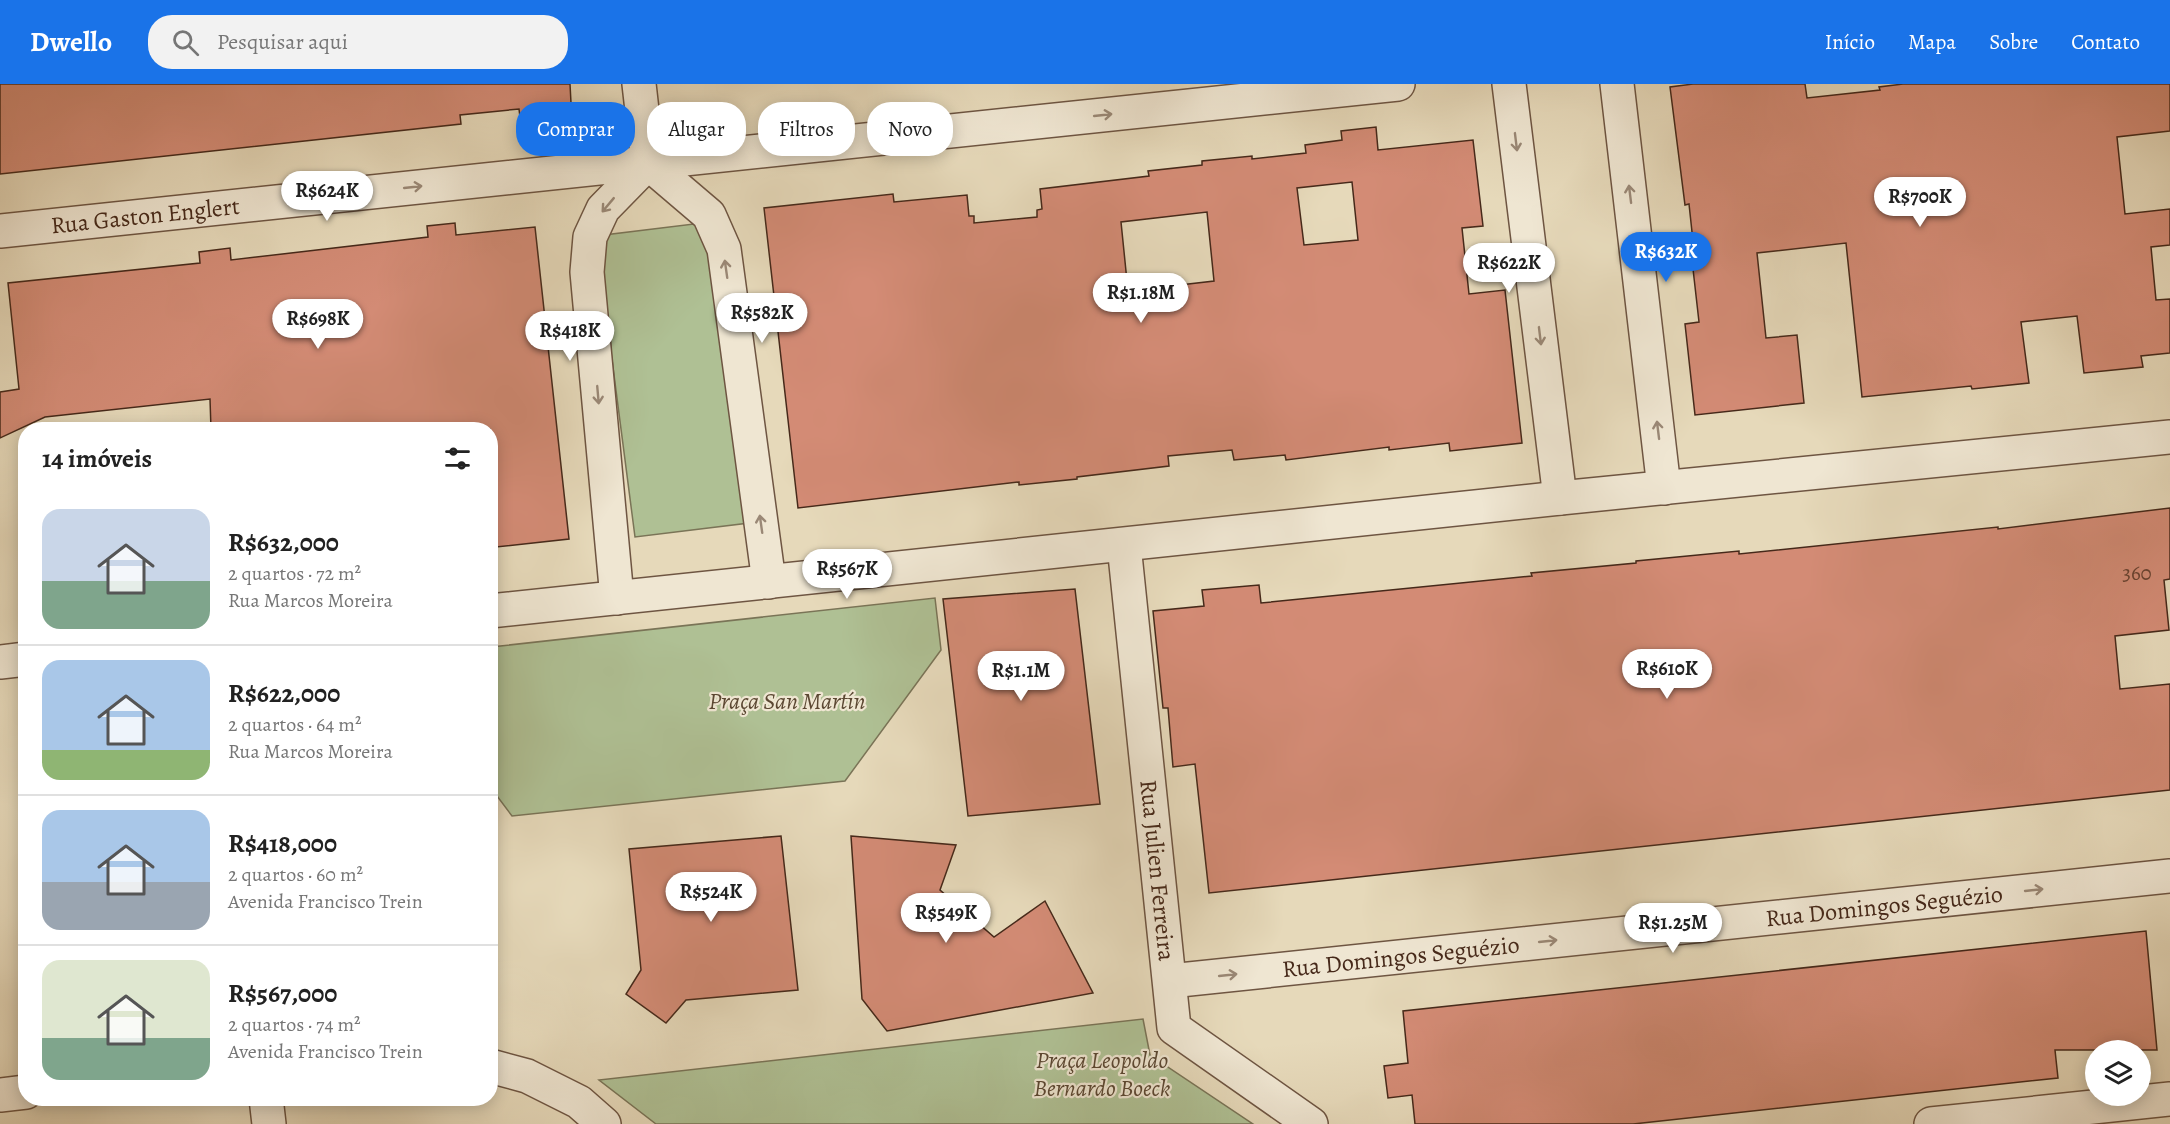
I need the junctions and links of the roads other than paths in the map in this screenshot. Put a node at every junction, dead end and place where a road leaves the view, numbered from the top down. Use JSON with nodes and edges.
{"nodes":[{"id":1,"x":639,"y":84,"type":"edge"},
{"id":2,"x":1398,"y":84,"type":"edge"},
{"id":3,"x":1509,"y":84,"type":"edge"},
{"id":4,"x":1617,"y":84,"type":"edge"},
{"id":5,"x":648,"y":162,"type":"junction"},
{"id":6,"x":0,"y":231,"type":"edge"},
{"id":7,"x":2170,"y":437,"type":"edge"},
{"id":8,"x":1664,"y":488,"type":"junction"},
{"id":9,"x":1560,"y":498,"type":"junction"},
{"id":10,"x":1124,"y":545,"type":"junction"},
{"id":11,"x":769,"y":582,"type":"junction"},
{"id":12,"x":618,"y":598,"type":"junction"},
{"id":13,"x":498,"y":610,"type":"edge"},
{"id":14,"x":18,"y":660,"type":"edge"},
{"id":15,"x":0,"y":662,"type":"edge"},
{"id":16,"x":2170,"y":876,"type":"edge"},
{"id":17,"x":1170,"y":981,"type":"junction"},
{"id":18,"x":498,"y":1068,"type":"edge"},
{"id":19,"x":18,"y":1093,"type":"edge"},
{"id":20,"x":0,"y":1095,"type":"edge"},
{"id":21,"x":2170,"y":1099,"type":"edge"},
{"id":22,"x":268,"y":1106,"type":"edge"},
{"id":23,"x":269,"y":1124,"type":"edge"},
{"id":24,"x":604,"y":1124,"type":"edge"},
{"id":25,"x":1311,"y":1124,"type":"edge"},
{"id":26,"x":1931,"y":1124,"type":"edge"}],
"edges":[{"from":1,"to":5,"type":"street"},
{"from":5,"to":2,"type":"street","name":"Rua Gaston Englert","one_way":true},
{"from":3,"to":9,"type":"street","one_way":true},
{"from":8,"to":4,"type":"street","one_way":true},
{"from":6,"to":5,"type":"street","name":"Rua Gaston Englert","one_way":true},
{"from":11,"to":5,"type":"street","one_way":true},
{"from":5,"to":12,"type":"street","one_way":true},
{"from":7,"to":8,"type":"street"},
{"from":8,"to":9,"type":"street"},
{"from":9,"to":10,"type":"street"},
{"from":10,"to":11,"type":"street"},
{"from":10,"to":17,"type":"street","name":"Rua Julien Ferreira"},
{"from":11,"to":12,"type":"street"},
{"from":12,"to":13,"type":"street"},
{"from":14,"to":15,"type":"street"},
{"from":17,"to":16,"type":"street","name":"Rua Domingos Seguézio","one_way":true},
{"from":17,"to":25,"type":"street","name":"Rua Julien Ferreira"},
{"from":18,"to":24,"type":"street"},
{"from":19,"to":20,"type":"street"},
{"from":21,"to":26,"type":"street"},
{"from":22,"to":23,"type":"street"}]}
